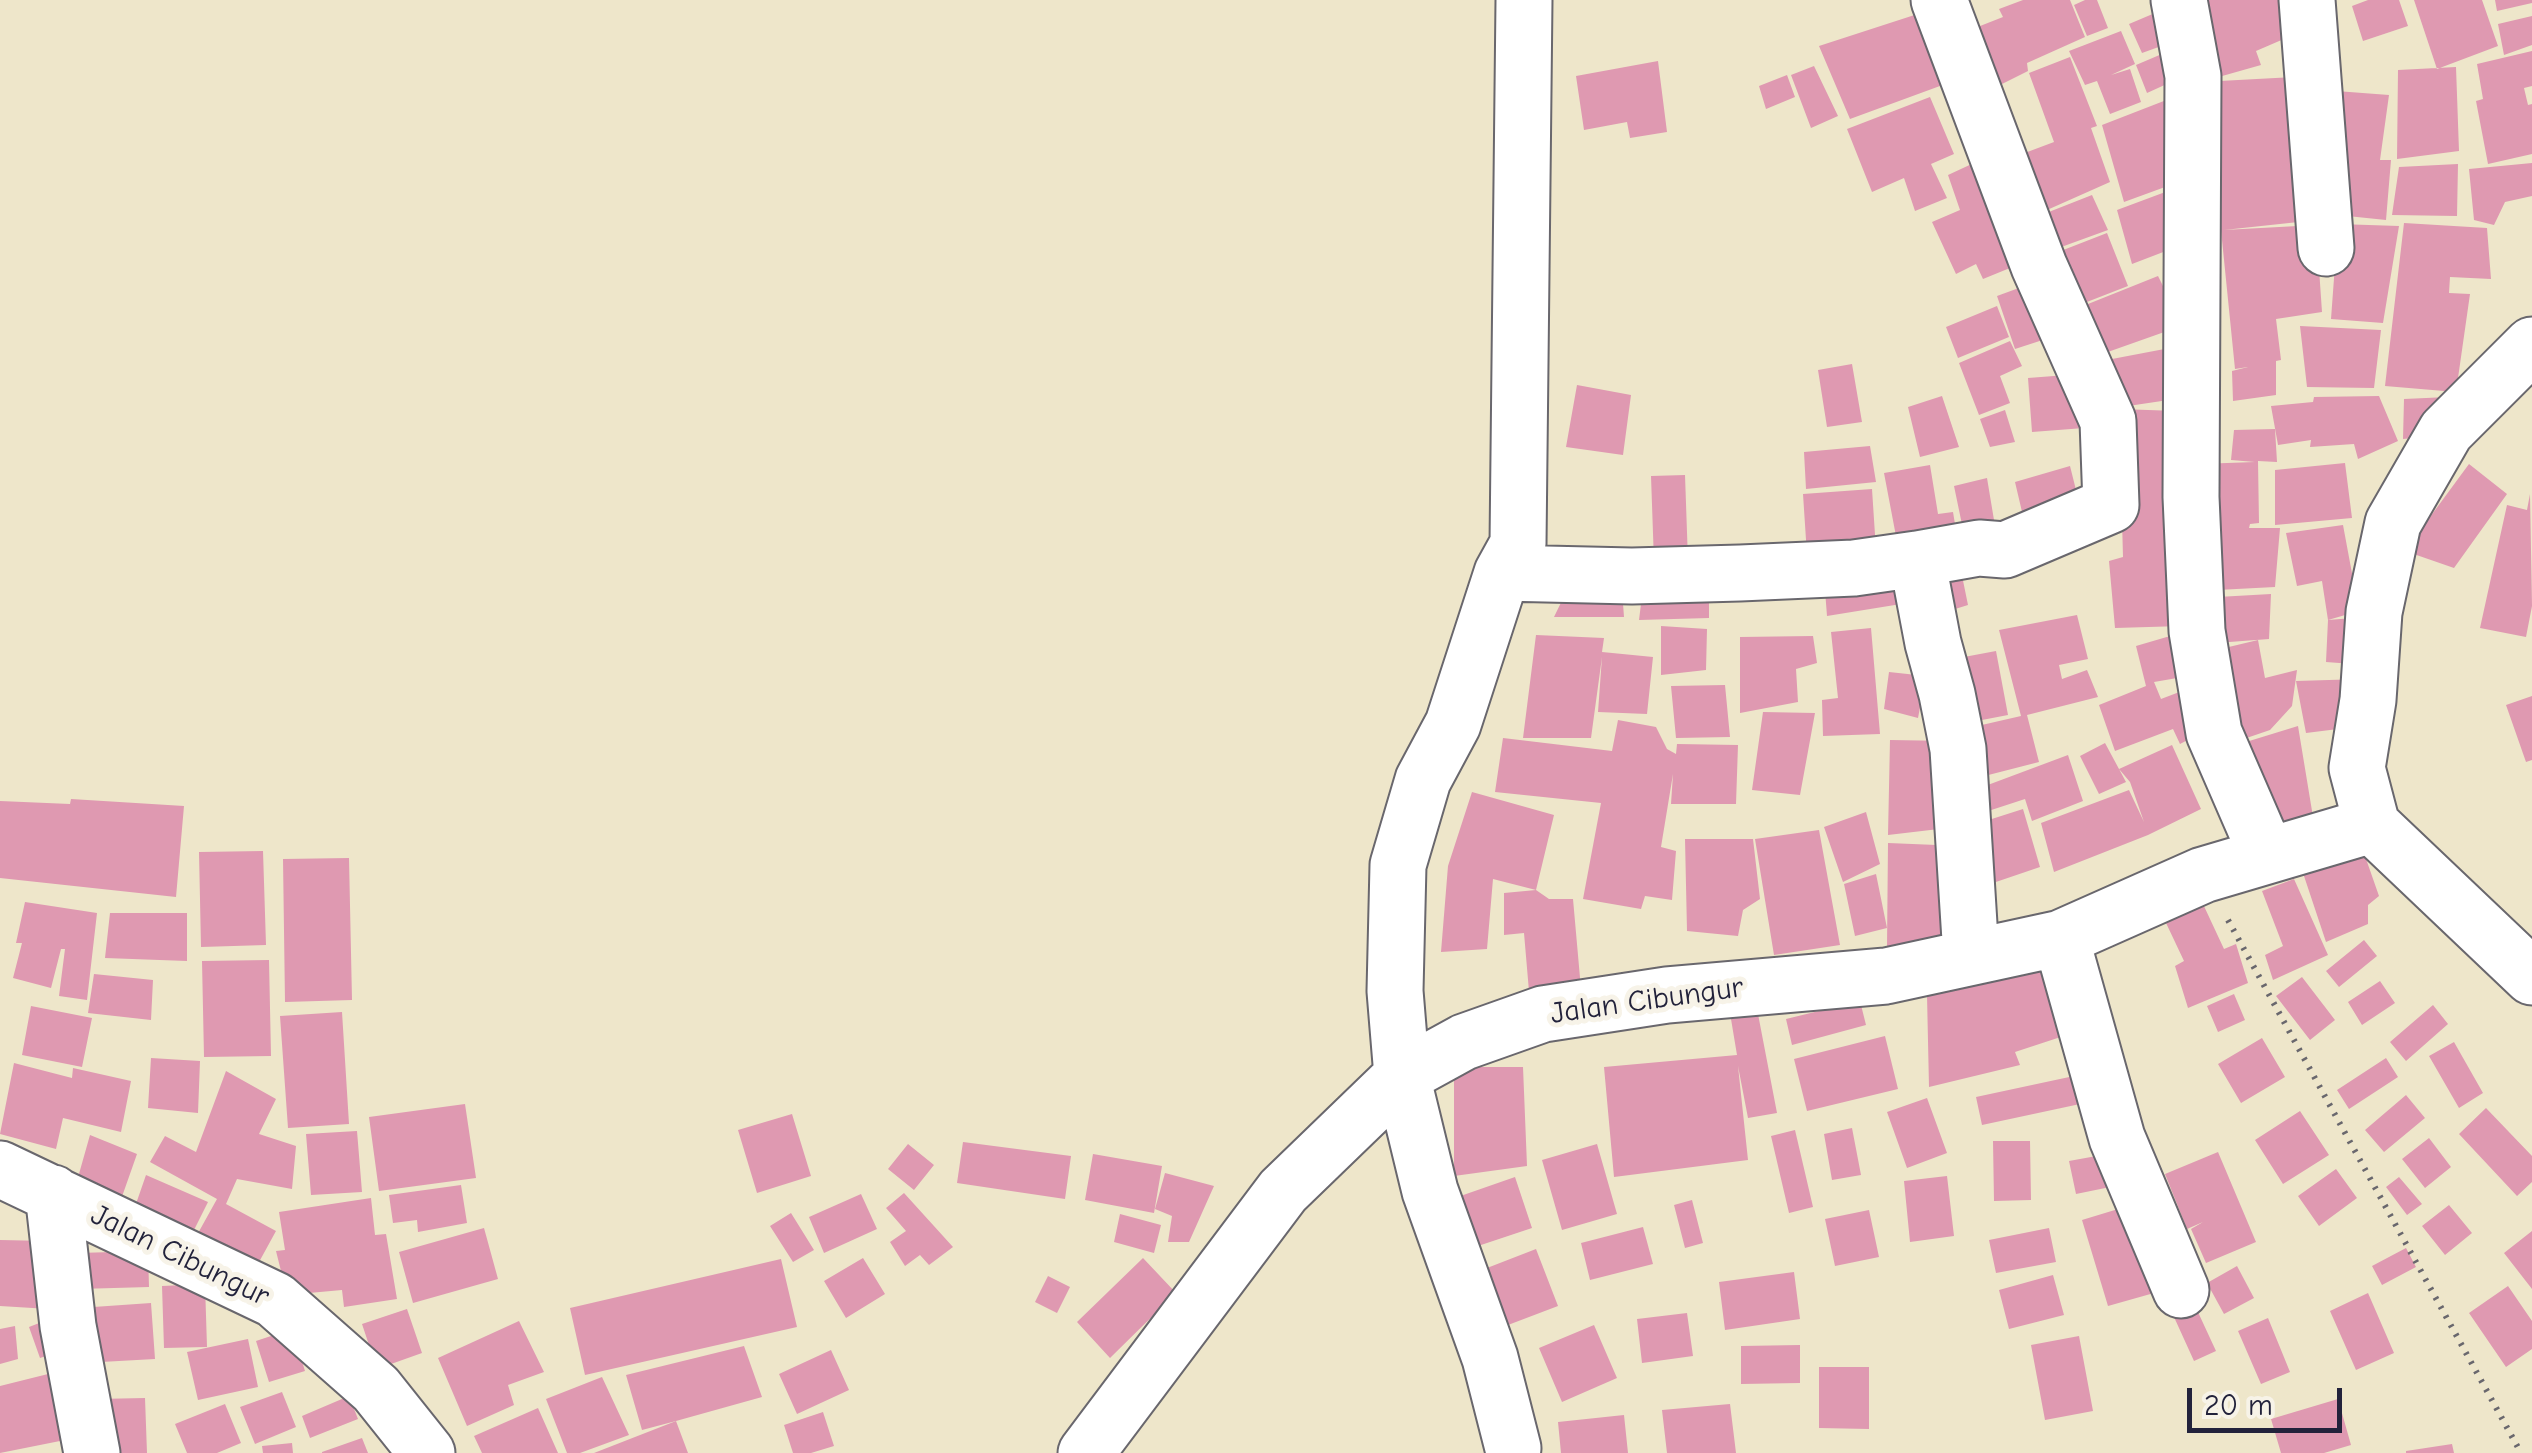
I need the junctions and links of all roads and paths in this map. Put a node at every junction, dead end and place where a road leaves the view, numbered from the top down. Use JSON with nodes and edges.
{"nodes":[{"id":1,"x":1528,"y":0,"type":"edge"},
{"id":2,"x":1939,"y":0,"type":"edge"},
{"id":3,"x":2180,"y":0,"type":"edge"},
{"id":4,"x":2307,"y":0,"type":"edge"},
{"id":5,"x":2326,"y":248,"type":"dead end"},
{"id":6,"x":2532,"y":345,"type":"edge"},
{"id":7,"x":1917,"y":558,"type":"junction"},
{"id":8,"x":1502,"y":573,"type":"junction"},
{"id":9,"x":2372,"y":825,"type":"junction"},
{"id":10,"x":2266,"y":855,"type":"junction"},
{"id":11,"x":2203,"y":875,"type":"junction"},
{"id":12,"x":2062,"y":938,"type":"junction"},
{"id":13,"x":1971,"y":956,"type":"junction"},
{"id":14,"x":2532,"y":977,"type":"edge"},
{"id":15,"x":1402,"y":1076,"type":"junction"},
{"id":16,"x":0,"y":1169,"type":"edge"},
{"id":17,"x":53,"y":1193,"type":"junction"},
{"id":18,"x":2181,"y":1290,"type":"dead end"},
{"id":19,"x":1514,"y":1448,"type":"dead end"},
{"id":20,"x":92,"y":1453,"type":"edge"},
{"id":21,"x":426,"y":1453,"type":"edge"},
{"id":22,"x":1086,"y":1453,"type":"edge"},
{"id":23,"x":2522,"y":1453,"type":"edge"}],
"edges":[{"from":1,"to":8,"type":"street"},
{"from":2,"to":7,"type":"street"},
{"from":3,"to":10,"type":"street"},
{"from":4,"to":5,"type":"street"},
{"from":6,"to":9,"type":"street"},
{"from":7,"to":8,"type":"street"},
{"from":7,"to":13,"type":"street"},
{"from":8,"to":15,"type":"street"},
{"from":9,"to":10,"type":"street","name":"Jalan Cibungur"},
{"from":9,"to":14,"type":"street"},
{"from":10,"to":11,"type":"street","name":"Jalan Cibungur"},
{"from":11,"to":12,"type":"street","name":"Jalan Cibungur"},
{"from":11,"to":23,"type":"path"},
{"from":12,"to":13,"type":"street","name":"Jalan Cibungur"},
{"from":12,"to":18,"type":"street"},
{"from":13,"to":15,"type":"street","name":"Jalan Cibungur"},
{"from":15,"to":19,"type":"street"},
{"from":15,"to":22,"type":"street","name":"Jalan Cibungur"},
{"from":16,"to":17,"type":"street","name":"Jalan Cibungur"},
{"from":17,"to":20,"type":"street"},
{"from":17,"to":21,"type":"street","name":"Jalan Cibungur"}]}
